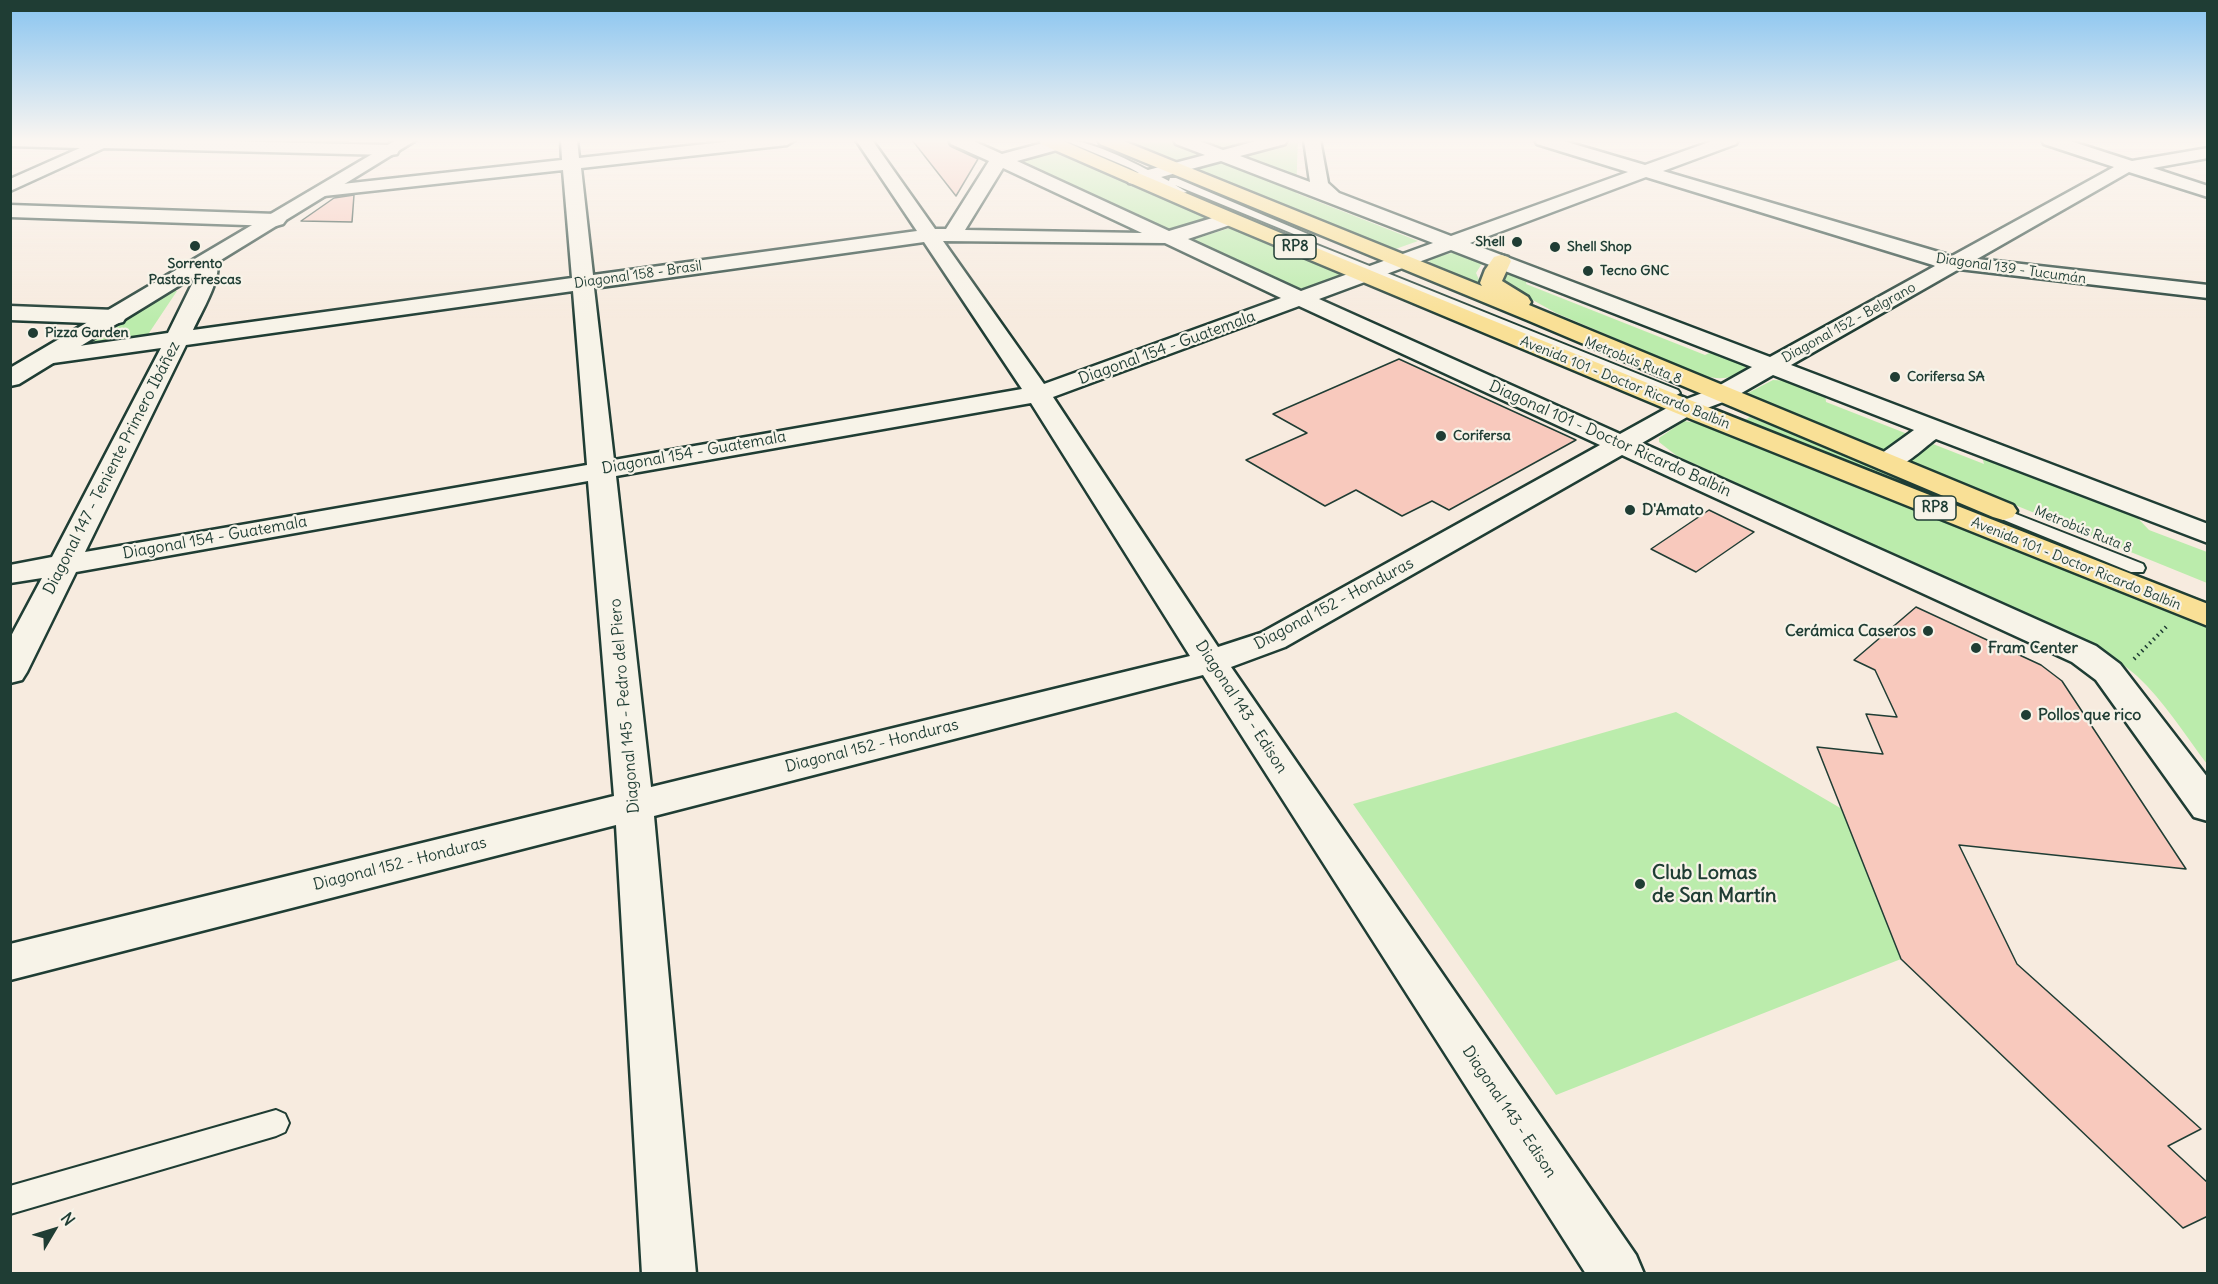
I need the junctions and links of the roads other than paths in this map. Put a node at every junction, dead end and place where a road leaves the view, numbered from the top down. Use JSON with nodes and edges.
{"nodes":[{"id":1,"x":309,"y":200,"type":"edge"},
{"id":2,"x":574,"y":200,"type":"edge"},
{"id":3,"x":913,"y":200,"type":"edge"},
{"id":4,"x":970,"y":200,"type":"edge"},
{"id":5,"x":1086,"y":200,"type":"edge"},
{"id":6,"x":1197,"y":200,"type":"edge"},
{"id":7,"x":1208,"y":200,"type":"edge"},
{"id":8,"x":1217,"y":200,"type":"edge"},
{"id":9,"x":1340,"y":200,"type":"edge"},
{"id":10,"x":1569,"y":200,"type":"edge"},
{"id":11,"x":1742,"y":200,"type":"edge"},
{"id":12,"x":2069,"y":200,"type":"edge"},
{"id":13,"x":10,"y":212,"type":"edge"},
{"id":14,"x":1229,"y":219,"type":"junction"},
{"id":15,"x":276,"y":220,"type":"junction"},
{"id":16,"x":942,"y":235,"type":"junction"},
{"id":17,"x":1168,"y":238,"type":"junction"},
{"id":18,"x":1453,"y":243,"type":"junction"},
{"id":19,"x":1502,"y":261,"type":"junction"},
{"id":20,"x":208,"y":262,"type":"junction"},
{"id":21,"x":1954,"y":264,"type":"junction"},
{"id":22,"x":1383,"y":268,"type":"junction"},
{"id":23,"x":582,"y":283,"type":"junction"},
{"id":24,"x":2208,"y":292,"type":"edge"},
{"id":25,"x":1301,"y":299,"type":"junction"},
{"id":26,"x":10,"y":313,"type":"edge"},
{"id":27,"x":1535,"y":315,"type":"junction"},
{"id":28,"x":115,"y":317,"type":"junction"},
{"id":29,"x":177,"y":339,"type":"junction"},
{"id":30,"x":46,"y":357,"type":"junction"},
{"id":31,"x":1771,"y":366,"type":"junction"},
{"id":32,"x":10,"y":379,"type":"edge"},
{"id":33,"x":1038,"y":394,"type":"junction"},
{"id":34,"x":1704,"y":401,"type":"junction"},
{"id":35,"x":1934,"y":428,"type":"junction"},
{"id":36,"x":1623,"y":444,"type":"junction"},
{"id":37,"x":1888,"y":462,"type":"junction"},
{"id":38,"x":602,"y":469,"type":"junction"},
{"id":39,"x":2208,"y":534,"type":"edge"},
{"id":40,"x":62,"y":565,"type":"junction"},
{"id":41,"x":2137,"y":568,"type":"junction"},
{"id":42,"x":10,"y":574,"type":"edge"},
{"id":43,"x":2200,"y":606,"type":"edge"},
{"id":44,"x":1211,"y":662,"type":"junction"},
{"id":45,"x":10,"y":672,"type":"edge"},
{"id":46,"x":634,"y":805,"type":"junction"},
{"id":47,"x":2208,"y":807,"type":"edge"},
{"id":48,"x":10,"y":962,"type":"edge"},
{"id":49,"x":276,"y":1123,"type":"dead end"},
{"id":50,"x":10,"y":1200,"type":"edge"},
{"id":51,"x":669,"y":1274,"type":"edge"},
{"id":52,"x":1617,"y":1274,"type":"edge"}],
"edges":[{"from":1,"to":15,"type":"street"},
{"from":2,"to":23,"type":"street","name":"Diagonal 145 - Pedro del Piero"},
{"from":3,"to":16,"type":"street","name":"Diagonal 143 - Edison"},
{"from":4,"to":16,"type":"street"},
{"from":5,"to":17,"type":"street","name":"Diagonal 101 - Doctor Ricardo Balbín"},
{"from":6,"to":14,"type":"main road","name":"Avenida 101 - Doctor Ricardo Balbín","number":"RP8"},
{"from":7,"to":22,"type":"lane"},
{"from":8,"to":22,"type":"main road","name":"Avenida 101 - Doctor Ricardo Balbín","number":"RP8"},
{"from":9,"to":18,"type":"street"},
{"from":10,"to":18,"type":"street","name":"Diagonal 154 - Guatemala"},
{"from":11,"to":21,"type":"street","name":"Diagonal 139 - Tucumán"},
{"from":12,"to":21,"type":"street","name":"Diagonal 152 - Belgrano"},
{"from":13,"to":15,"type":"street"},
{"from":14,"to":17,"type":"street","name":"Diagonal 158 - Brasil"},
{"from":14,"to":22,"type":"main road","name":"Avenida 101 - Doctor Ricardo Balbín","number":"RP8"},
{"from":15,"to":20,"type":"street"},
{"from":16,"to":17,"type":"street","name":"Diagonal 158 - Brasil"},
{"from":16,"to":23,"type":"street","name":"Diagonal 158 - Brasil"},
{"from":16,"to":33,"type":"street","name":"Diagonal 143 - Edison"},
{"from":17,"to":25,"type":"street","name":"Diagonal 101 - Doctor Ricardo Balbín"},
{"from":18,"to":19,"type":"street"},
{"from":18,"to":22,"type":"street","name":"Diagonal 154 - Guatemala"},
{"from":19,"to":27,"type":"main road"},
{"from":19,"to":31,"type":"street"},
{"from":20,"to":28,"type":"street"},
{"from":20,"to":29,"type":"street","name":"Diagonal 147 - Teniente Primero Ibáñez"},
{"from":21,"to":24,"type":"street","name":"Diagonal 139 - Tucumán"},
{"from":21,"to":31,"type":"street","name":"Diagonal 152 - Belgrano"},
{"from":22,"to":25,"type":"street","name":"Diagonal 154 - Guatemala"},
{"from":22,"to":27,"type":"main road","name":"Avenida 101 - Doctor Ricardo Balbín","number":"RP8"},
{"from":22,"to":34,"type":"main road","name":"Avenida 101 - Doctor Ricardo Balbín","number":"RP8"},
{"from":23,"to":29,"type":"street","name":"Diagonal 158 - Brasil"},
{"from":23,"to":38,"type":"street","name":"Diagonal 145 - Pedro del Piero"},
{"from":25,"to":33,"type":"street","name":"Diagonal 154 - Guatemala"},
{"from":25,"to":36,"type":"street","name":"Diagonal 101 - Doctor Ricardo Balbín"},
{"from":26,"to":28,"type":"street"},
{"from":27,"to":34,"type":"main road","name":"Avenida 101 - Doctor Ricardo Balbín","number":"RP8"},
{"from":28,"to":30,"type":"street"},
{"from":29,"to":30,"type":"street","name":"Diagonal 158 - Brasil"},
{"from":29,"to":40,"type":"street","name":"Diagonal 147 - Teniente Primero Ibáñez"},
{"from":30,"to":32,"type":"street"},
{"from":31,"to":34,"type":"street","name":"Diagonal 152 - Belgrano"},
{"from":31,"to":35,"type":"street"},
{"from":33,"to":38,"type":"street","name":"Diagonal 154 - Guatemala"},
{"from":33,"to":44,"type":"street","name":"Diagonal 143 - Edison"},
{"from":34,"to":36,"type":"street","name":"Diagonal 152 - Honduras"},
{"from":34,"to":37,"type":"main road","name":"Avenida 101 - Doctor Ricardo Balbín","number":"RP8"},
{"from":34,"to":41,"type":"lane","name":"Metrobús Ruta 8"},
{"from":34,"to":43,"type":"main road","name":"Avenida 101 - Doctor Ricardo Balbín","number":"RP8"},
{"from":35,"to":37,"type":"street"},
{"from":35,"to":39,"type":"street"},
{"from":36,"to":44,"type":"street","name":"Diagonal 152 - Honduras"},
{"from":36,"to":47,"type":"street","name":"Diagonal 101 - Doctor Ricardo Balbín"},
{"from":37,"to":41,"type":"main road","name":"Avenida 101 - Doctor Ricardo Balbín","number":"RP8"},
{"from":38,"to":40,"type":"street","name":"Diagonal 154 - Guatemala"},
{"from":38,"to":46,"type":"street","name":"Diagonal 145 - Pedro del Piero"},
{"from":40,"to":42,"type":"street","name":"Diagonal 154 - Guatemala"},
{"from":40,"to":45,"type":"street","name":"Diagonal 147 - Teniente Primero Ibáñez"},
{"from":41,"to":43,"type":"main road","name":"Avenida 101 - Doctor Ricardo Balbín","number":"RP8"},
{"from":44,"to":46,"type":"street","name":"Diagonal 152 - Honduras"},
{"from":44,"to":52,"type":"street","name":"Diagonal 143 - Edison"},
{"from":46,"to":48,"type":"street","name":"Diagonal 152 - Honduras"},
{"from":46,"to":51,"type":"street","name":"Diagonal 145 - Pedro del Piero"},
{"from":49,"to":50,"type":"lane"}]}
